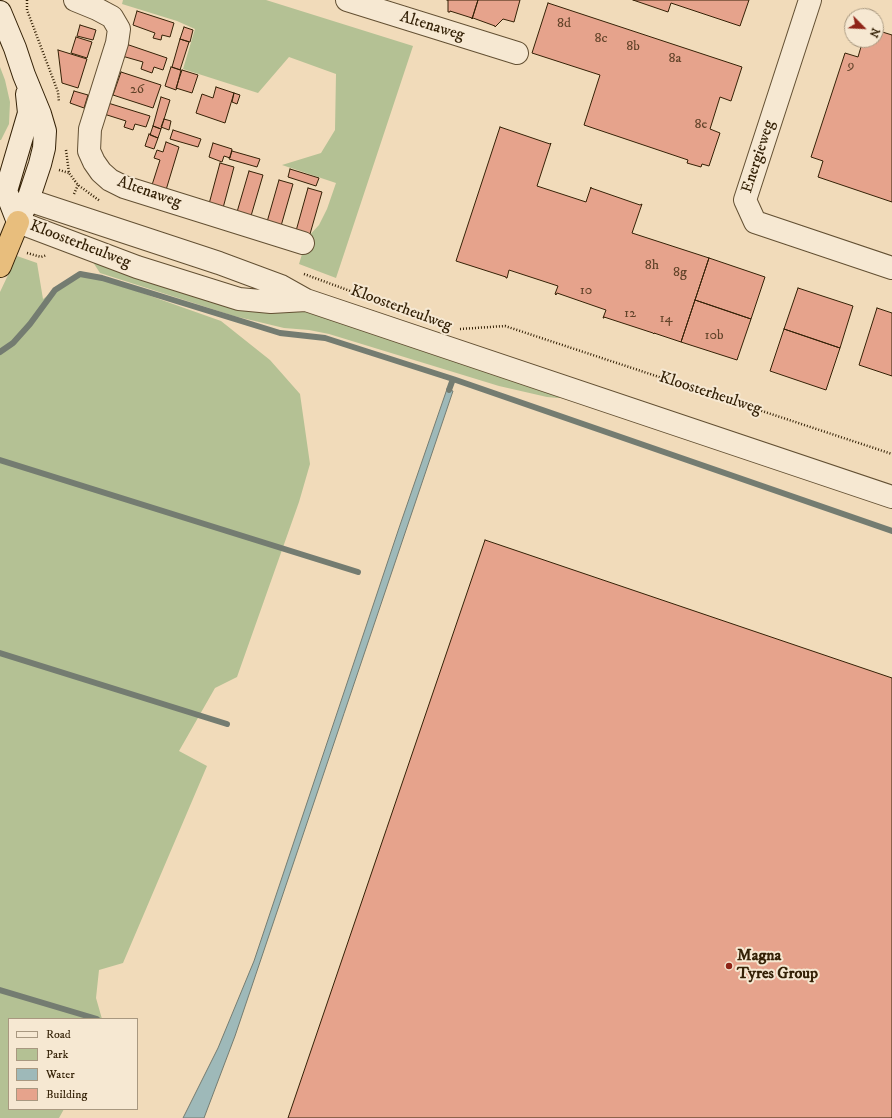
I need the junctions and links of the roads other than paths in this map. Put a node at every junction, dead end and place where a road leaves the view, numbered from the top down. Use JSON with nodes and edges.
{"nodes":[{"id":1,"x":75,"y":0,"type":"edge"},
{"id":2,"x":347,"y":0,"type":"edge"},
{"id":3,"x":810,"y":0,"type":"edge"},
{"id":4,"x":0,"y":12,"type":"edge"},
{"id":5,"x":517,"y":53,"type":"dead end"},
{"id":6,"x":24,"y":75,"type":"junction"},
{"id":7,"x":3,"y":190,"type":"edge"},
{"id":8,"x":28,"y":200,"type":"junction"},
{"id":9,"x":9,"y":218,"type":"edge"},
{"id":10,"x":303,"y":243,"type":"dead end"},
{"id":11,"x":0,"y":266,"type":"edge"},
{"id":12,"x":892,"y":268,"type":"edge"},
{"id":13,"x":306,"y":300,"type":"junction"},
{"id":14,"x":892,"y":497,"type":"edge"}],
"edges":[{"from":1,"to":10,"type":"street","name":"Altenaweg"},
{"from":2,"to":5,"type":"street","name":"Altenaweg"},
{"from":3,"to":12,"type":"street","name":"Energieweg"},
{"from":4,"to":6,"type":"street"},
{"from":6,"to":7,"type":"street"},
{"from":6,"to":8,"type":"street"},
{"from":7,"to":8,"type":"street","name":"Kloosterheulweg"},
{"from":7,"to":9,"type":"street"},
{"from":8,"to":9,"type":"street"},
{"from":8,"to":13,"type":"street","name":"Kloosterheulweg"},
{"from":9,"to":11,"type":"highway"},
{"from":9,"to":13,"type":"street","name":"Kloosterheulweg"},
{"from":13,"to":14,"type":"street","name":"Kloosterheulweg"}]}
